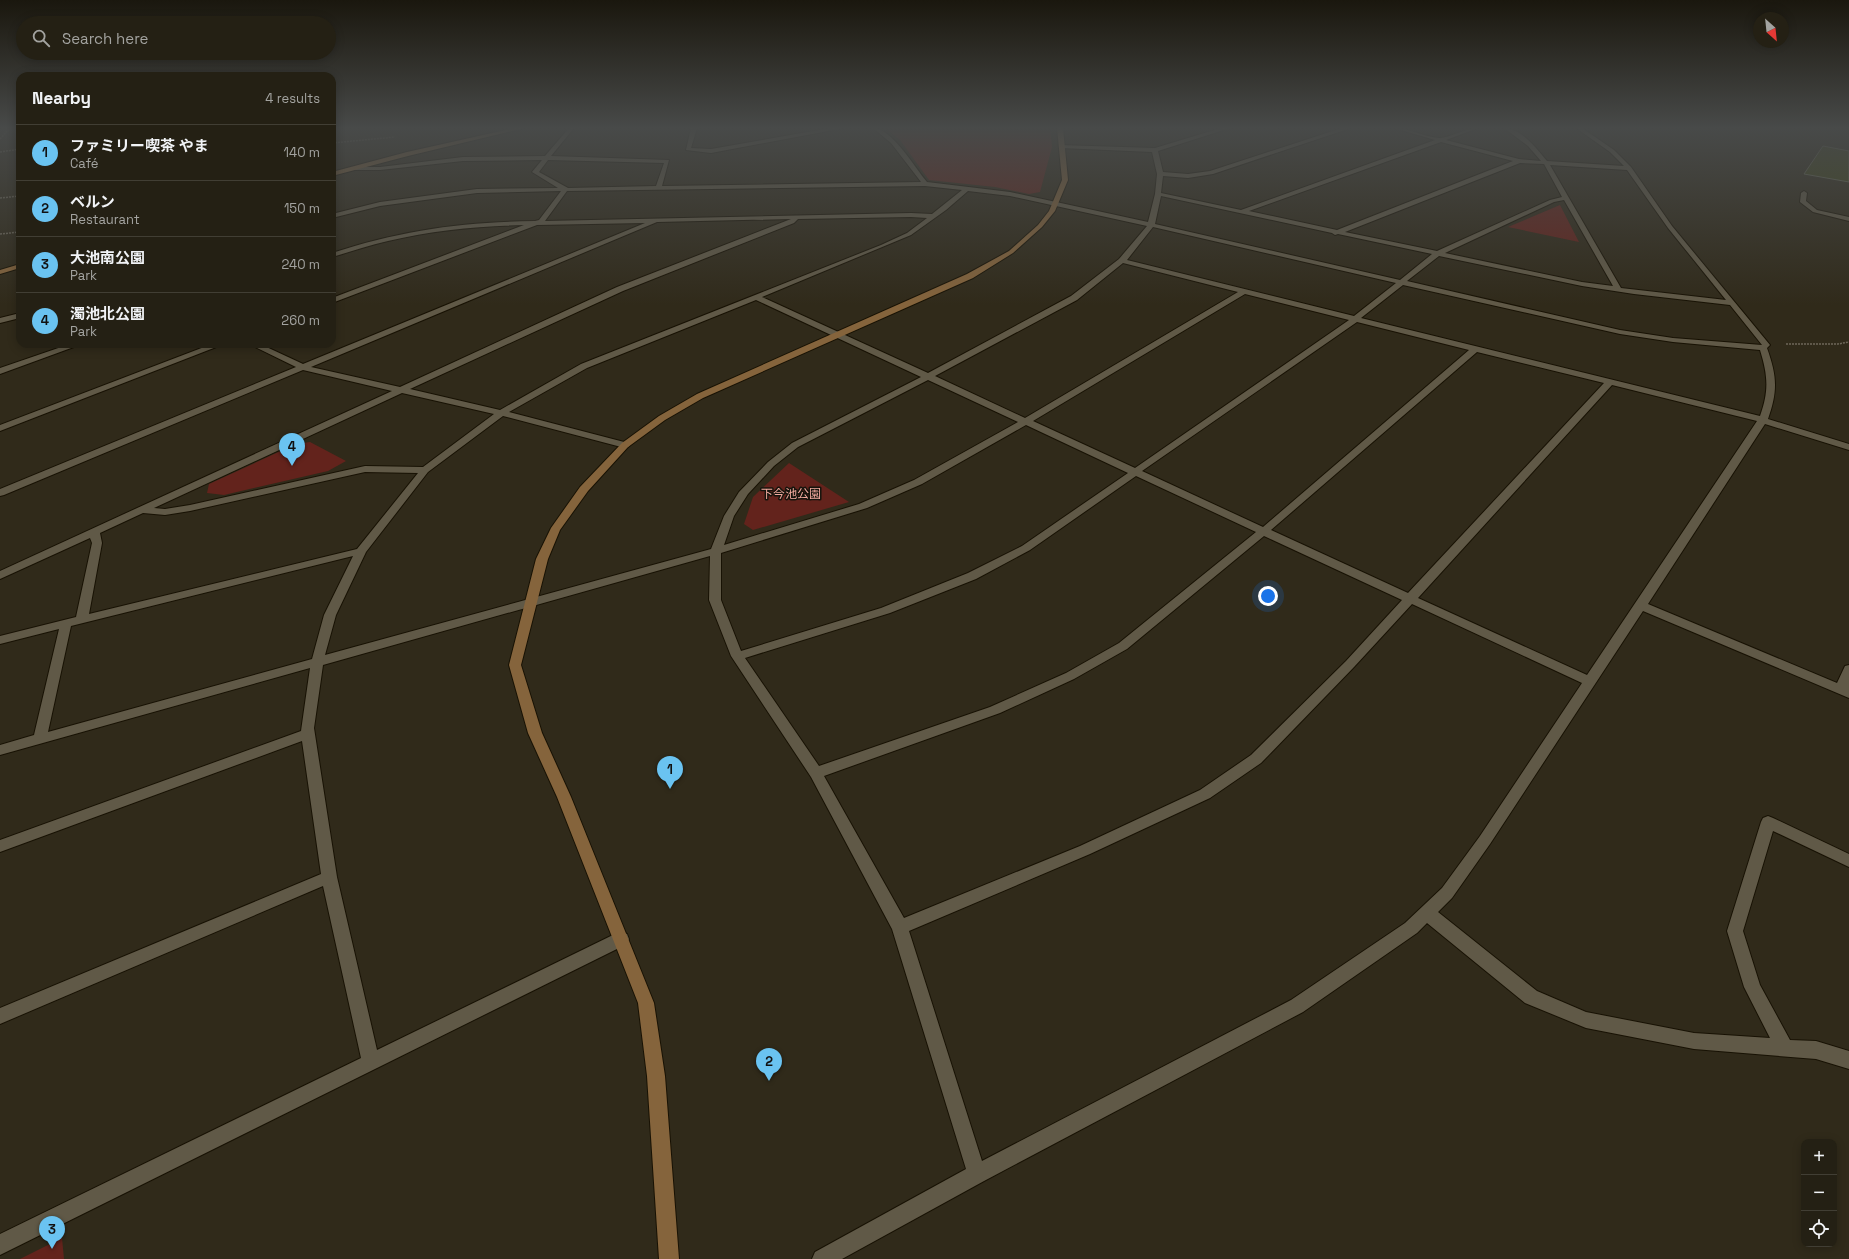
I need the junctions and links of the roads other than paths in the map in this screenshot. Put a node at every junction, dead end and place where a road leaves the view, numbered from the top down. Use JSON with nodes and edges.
{"nodes":[{"id":1,"x":560,"y":187,"type":"edge"},
{"id":2,"x":741,"y":187,"type":"edge"},
{"id":3,"x":955,"y":187,"type":"edge"},
{"id":4,"x":1062,"y":187,"type":"edge"},
{"id":5,"x":1159,"y":187,"type":"edge"},
{"id":6,"x":1311,"y":187,"type":"edge"},
{"id":7,"x":1453,"y":187,"type":"edge"},
{"id":8,"x":1558,"y":187,"type":"edge"},
{"id":9,"x":1642,"y":187,"type":"edge"},
{"id":10,"x":658,"y":188,"type":"joint"},
{"id":11,"x":968,"y":188,"type":"junction"},
{"id":12,"x":566,"y":190,"type":"junction"},
{"id":13,"x":1804,"y":193,"type":"dead end"},
{"id":14,"x":1158,"y":194,"type":"junction"},
{"id":15,"x":1564,"y":198,"type":"junction"},
{"id":16,"x":1056,"y":203,"type":"junction"},
{"id":17,"x":1241,"y":212,"type":"junction"},
{"id":18,"x":336,"y":215,"type":"edge"},
{"id":19,"x":933,"y":216,"type":"junction"},
{"id":20,"x":797,"y":217,"type":"junction"},
{"id":21,"x":1849,"y":219,"type":"edge"},
{"id":22,"x":657,"y":220,"type":"junction"},
{"id":23,"x":541,"y":222,"type":"junction"},
{"id":24,"x":1150,"y":225,"type":"junction"},
{"id":25,"x":1335,"y":233,"type":"junction"},
{"id":26,"x":336,"y":254,"type":"edge"},
{"id":27,"x":1437,"y":254,"type":"junction"},
{"id":28,"x":1122,"y":261,"type":"junction"},
{"id":29,"x":16,"y":267,"type":"edge"},
{"id":30,"x":0,"y":272,"type":"edge"},
{"id":31,"x":1401,"y":283,"type":"junction"},
{"id":32,"x":1618,"y":289,"type":"junction"},
{"id":33,"x":1245,"y":291,"type":"junction"},
{"id":34,"x":756,"y":297,"type":"junction"},
{"id":35,"x":336,"y":299,"type":"edge"},
{"id":36,"x":1730,"y":303,"type":"junction"},
{"id":37,"x":16,"y":316,"type":"edge"},
{"id":38,"x":1355,"y":319,"type":"junction"},
{"id":39,"x":0,"y":321,"type":"edge"},
{"id":40,"x":839,"y":334,"type":"junction"},
{"id":41,"x":1764,"y":346,"type":"junction"},
{"id":42,"x":66,"y":348,"type":"edge"},
{"id":43,"x":210,"y":348,"type":"edge"},
{"id":44,"x":262,"y":348,"type":"edge"},
{"id":45,"x":1475,"y":349,"type":"junction"},
{"id":46,"x":305,"y":368,"type":"junction"},
{"id":47,"x":0,"y":371,"type":"edge"},
{"id":48,"x":927,"y":375,"type":"junction"},
{"id":49,"x":1609,"y":382,"type":"junction"},
{"id":50,"x":403,"y":390,"type":"junction"},
{"id":51,"x":502,"y":413,"type":"junction"},
{"id":52,"x":1763,"y":420,"type":"junction"},
{"id":53,"x":1026,"y":421,"type":"junction"},
{"id":54,"x":0,"y":428,"type":"edge"},
{"id":55,"x":625,"y":445,"type":"junction"},
{"id":56,"x":1849,"y":447,"type":"edge"},
{"id":57,"x":426,"y":470,"type":"junction"},
{"id":58,"x":1137,"y":472,"type":"junction"},
{"id":59,"x":0,"y":493,"type":"edge"},
{"id":60,"x":140,"y":510,"type":"junction"},
{"id":61,"x":1264,"y":531,"type":"junction"},
{"id":62,"x":94,"y":532,"type":"junction"},
{"id":63,"x":361,"y":551,"type":"junction"},
{"id":64,"x":716,"y":551,"type":"junction"},
{"id":65,"x":0,"y":575,"type":"edge"},
{"id":66,"x":1410,"y":599,"type":"junction"},
{"id":67,"x":531,"y":602,"type":"junction"},
{"id":68,"x":1640,"y":606,"type":"junction"},
{"id":69,"x":82,"y":618,"type":"junction"},
{"id":70,"x":66,"y":624,"type":"junction"},
{"id":71,"x":0,"y":640,"type":"edge"},
{"id":72,"x":736,"y":656,"type":"junction"},
{"id":73,"x":316,"y":662,"type":"junction"},
{"id":74,"x":1849,"y":669,"type":"edge"},
{"id":75,"x":1590,"y":682,"type":"junction"},
{"id":76,"x":1845,"y":691,"type":"edge"},
{"id":77,"x":308,"y":734,"type":"junction"},
{"id":78,"x":40,"y":739,"type":"junction"},
{"id":79,"x":0,"y":750,"type":"edge"},
{"id":80,"x":816,"y":773,"type":"junction"},
{"id":81,"x":0,"y":846,"type":"edge"},
{"id":82,"x":1849,"y":861,"type":"edge"},
{"id":83,"x":329,"y":877,"type":"junction"},
{"id":84,"x":1426,"y":912,"type":"junction"},
{"id":85,"x":900,"y":927,"type":"junction"},
{"id":86,"x":622,"y":939,"type":"junction"},
{"id":87,"x":0,"y":1016,"type":"edge"},
{"id":88,"x":1785,"y":1048,"type":"junction"},
{"id":89,"x":1849,"y":1060,"type":"edge"},
{"id":90,"x":371,"y":1062,"type":"junction"},
{"id":91,"x":977,"y":1174,"type":"junction"},
{"id":92,"x":0,"y":1246,"type":"edge"},
{"id":93,"x":669,"y":1259,"type":"edge"},
{"id":94,"x":822,"y":1259,"type":"edge"}],
"edges":[{"from":1,"to":12,"type":"street"},
{"from":2,"to":10,"type":"street"},
{"from":3,"to":11,"type":"street"},
{"from":4,"to":16,"type":"street"},
{"from":5,"to":14,"type":"street"},
{"from":6,"to":17,"type":"street"},
{"from":7,"to":25,"type":"street"},
{"from":8,"to":15,"type":"street"},
{"from":9,"to":36,"type":"street"},
{"from":10,"to":12,"type":"street"},
{"from":11,"to":16,"type":"street"},
{"from":11,"to":19,"type":"street"},
{"from":12,"to":18,"type":"street"},
{"from":12,"to":23,"type":"street"},
{"from":13,"to":21,"type":"street"},
{"from":14,"to":17,"type":"street"},
{"from":14,"to":24,"type":"street"},
{"from":15,"to":27,"type":"street"},
{"from":15,"to":32,"type":"street"},
{"from":16,"to":24,"type":"street"},
{"from":16,"to":40,"type":"street"},
{"from":17,"to":25,"type":"street"},
{"from":19,"to":20,"type":"street"},
{"from":19,"to":34,"type":"street"},
{"from":20,"to":22,"type":"street"},
{"from":20,"to":50,"type":"street"},
{"from":22,"to":23,"type":"street"},
{"from":22,"to":46,"type":"street"},
{"from":23,"to":26,"type":"street"},
{"from":23,"to":35,"type":"street"},
{"from":24,"to":28,"type":"street"},
{"from":24,"to":31,"type":"street"},
{"from":25,"to":27,"type":"street"},
{"from":27,"to":31,"type":"street"},
{"from":27,"to":32,"type":"street"},
{"from":28,"to":33,"type":"street"},
{"from":28,"to":48,"type":"street"},
{"from":29,"to":30,"type":"street"},
{"from":31,"to":38,"type":"street"},
{"from":31,"to":41,"type":"street"},
{"from":32,"to":36,"type":"street"},
{"from":33,"to":38,"type":"street"},
{"from":33,"to":53,"type":"street"},
{"from":34,"to":40,"type":"street"},
{"from":34,"to":51,"type":"street"},
{"from":36,"to":41,"type":"street"},
{"from":37,"to":39,"type":"street"},
{"from":38,"to":45,"type":"street"},
{"from":38,"to":58,"type":"street"},
{"from":40,"to":48,"type":"street"},
{"from":40,"to":55,"type":"street"},
{"from":41,"to":52,"type":"street"},
{"from":42,"to":47,"type":"street"},
{"from":43,"to":54,"type":"street"},
{"from":44,"to":46,"type":"street"},
{"from":45,"to":49,"type":"street"},
{"from":45,"to":61,"type":"street"},
{"from":46,"to":50,"type":"street"},
{"from":46,"to":59,"type":"street"},
{"from":48,"to":53,"type":"street"},
{"from":48,"to":64,"type":"street"},
{"from":49,"to":52,"type":"street"},
{"from":49,"to":66,"type":"street"},
{"from":50,"to":51,"type":"street"},
{"from":50,"to":60,"type":"street"},
{"from":51,"to":55,"type":"street"},
{"from":51,"to":57,"type":"street"},
{"from":52,"to":56,"type":"street"},
{"from":52,"to":68,"type":"street"},
{"from":53,"to":58,"type":"street"},
{"from":53,"to":64,"type":"street"},
{"from":55,"to":67,"type":"street"},
{"from":57,"to":60,"type":"street"},
{"from":57,"to":63,"type":"street"},
{"from":58,"to":61,"type":"street"},
{"from":58,"to":72,"type":"street"},
{"from":60,"to":62,"type":"street"},
{"from":61,"to":66,"type":"street"},
{"from":61,"to":80,"type":"street"},
{"from":62,"to":65,"type":"street"},
{"from":62,"to":69,"type":"street"},
{"from":63,"to":69,"type":"street"},
{"from":63,"to":73,"type":"street"},
{"from":64,"to":67,"type":"street"},
{"from":64,"to":72,"type":"street"},
{"from":66,"to":75,"type":"street"},
{"from":66,"to":85,"type":"street"},
{"from":67,"to":73,"type":"street"},
{"from":67,"to":86,"type":"street"},
{"from":68,"to":75,"type":"street"},
{"from":68,"to":76,"type":"street"},
{"from":69,"to":70,"type":"street"},
{"from":70,"to":71,"type":"street"},
{"from":70,"to":78,"type":"street"},
{"from":72,"to":80,"type":"street"},
{"from":73,"to":77,"type":"street"},
{"from":73,"to":78,"type":"street"},
{"from":74,"to":76,"type":"street"},
{"from":75,"to":84,"type":"street"},
{"from":77,"to":81,"type":"street"},
{"from":77,"to":83,"type":"street"},
{"from":78,"to":79,"type":"street"},
{"from":80,"to":85,"type":"street"},
{"from":82,"to":88,"type":"street"},
{"from":83,"to":87,"type":"street"},
{"from":83,"to":90,"type":"street"},
{"from":84,"to":88,"type":"street"},
{"from":84,"to":91,"type":"street"},
{"from":85,"to":91,"type":"street"},
{"from":86,"to":90,"type":"street"},
{"from":86,"to":93,"type":"street"},
{"from":88,"to":89,"type":"street"},
{"from":90,"to":92,"type":"street"},
{"from":91,"to":94,"type":"street"}]}
